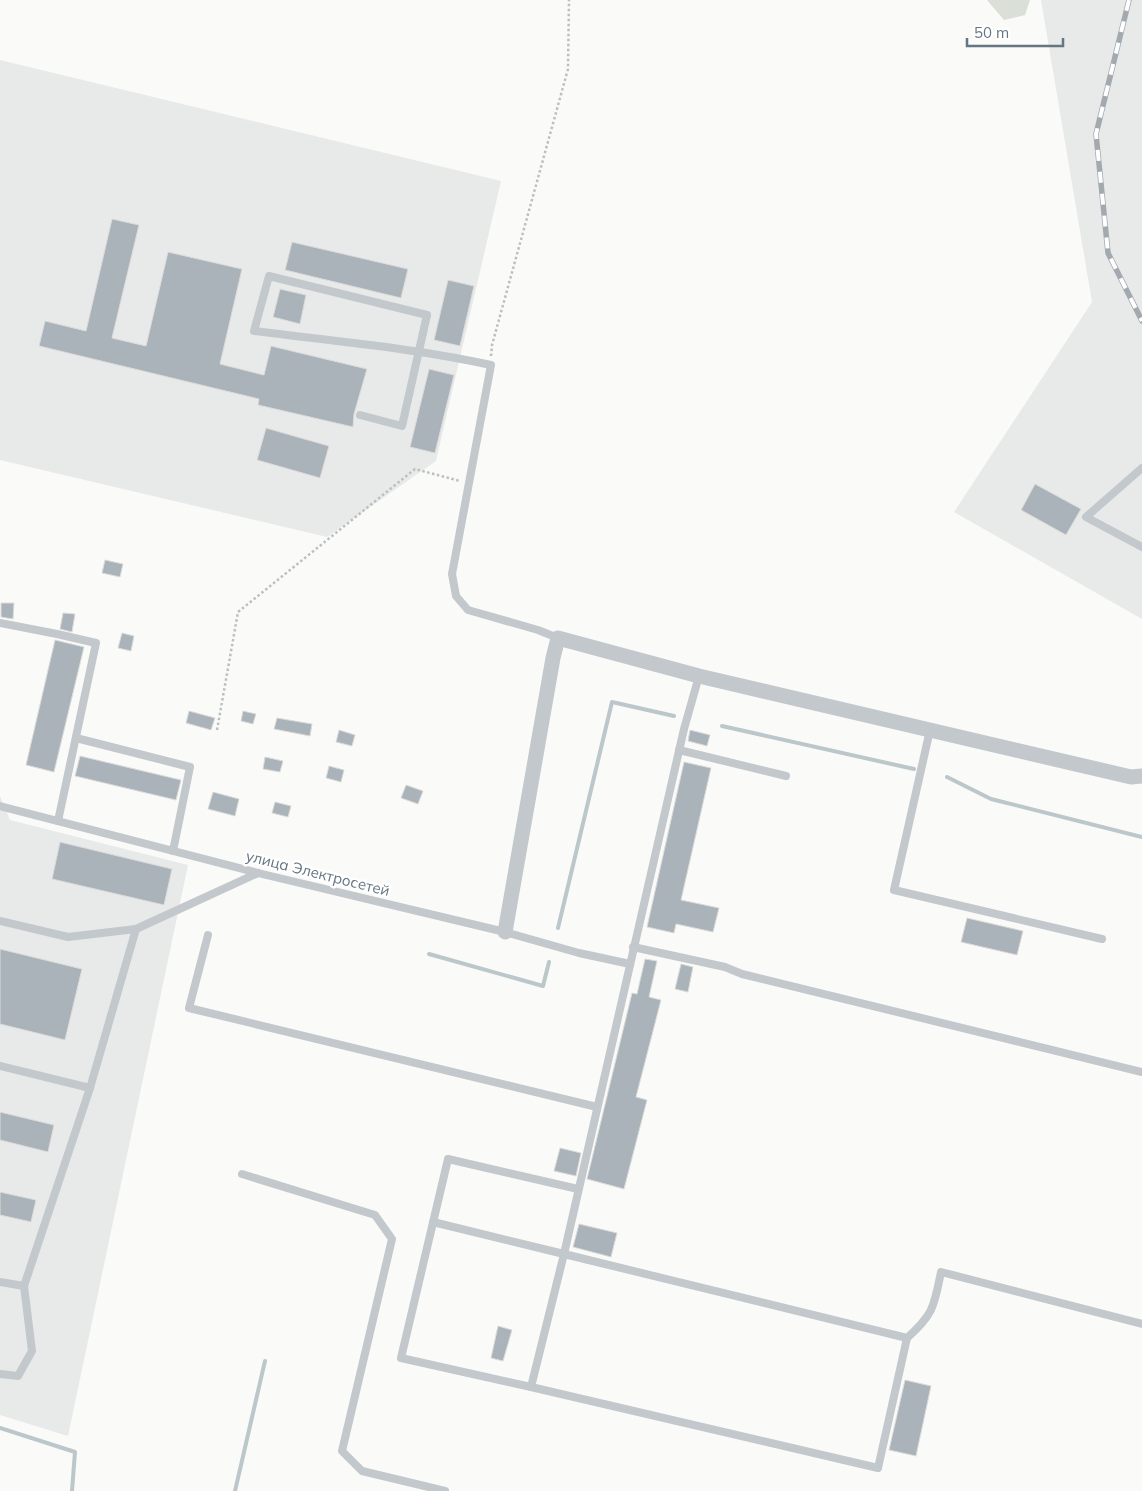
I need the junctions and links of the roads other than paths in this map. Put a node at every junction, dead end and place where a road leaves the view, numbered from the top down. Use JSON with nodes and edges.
{"nodes":[{"id":1,"x":418,"y":352,"type":"junction"},
{"id":2,"x":360,"y":415,"type":"dead end"},
{"id":3,"x":1142,"y":468,"type":"edge"},
{"id":4,"x":1142,"y":546,"type":"edge"},
{"id":5,"x":0,"y":623,"type":"edge"},
{"id":6,"x":558,"y":638,"type":"junction"},
{"id":7,"x":699,"y":676,"type":"junction"},
{"id":8,"x":930,"y":730,"type":"junction"},
{"id":9,"x":76,"y":738,"type":"junction"},
{"id":10,"x":679,"y":750,"type":"junction"},
{"id":11,"x":786,"y":776,"type":"dead end"},
{"id":12,"x":1142,"y":776,"type":"edge"},
{"id":13,"x":0,"y":806,"type":"edge"},
{"id":14,"x":58,"y":821,"type":"junction"},
{"id":15,"x":173,"y":851,"type":"junction"},
{"id":16,"x":258,"y":873,"type":"junction"},
{"id":17,"x":0,"y":921,"type":"edge"},
{"id":18,"x":136,"y":929,"type":"junction"},
{"id":19,"x":505,"y":932,"type":"junction"},
{"id":20,"x":208,"y":935,"type":"dead end"},
{"id":21,"x":1102,"y":939,"type":"dead end"},
{"id":22,"x":634,"y":947,"type":"junction"},
{"id":23,"x":630,"y":964,"type":"junction"},
{"id":24,"x":0,"y":1066,"type":"edge"},
{"id":25,"x":1142,"y":1072,"type":"edge"},
{"id":26,"x":90,"y":1088,"type":"junction"},
{"id":27,"x":597,"y":1107,"type":"junction"},
{"id":28,"x":242,"y":1174,"type":"dead end"},
{"id":29,"x":578,"y":1189,"type":"junction"},
{"id":30,"x":432,"y":1222,"type":"junction"},
{"id":31,"x":564,"y":1254,"type":"junction"},
{"id":32,"x":0,"y":1282,"type":"edge"},
{"id":33,"x":24,"y":1286,"type":"junction"},
{"id":34,"x":1142,"y":1324,"type":"edge"},
{"id":35,"x":907,"y":1338,"type":"junction"},
{"id":36,"x":0,"y":1374,"type":"edge"},
{"id":37,"x":531,"y":1387,"type":"junction"},
{"id":38,"x":445,"y":1491,"type":"edge"}],
"edges":[{"from":1,"to":1,"type":"lane"},
{"from":1,"to":2,"type":"lane"},
{"from":1,"to":6,"type":"lane"},
{"from":3,"to":4,"type":"lane"},
{"from":5,"to":9,"type":"lane"},
{"from":6,"to":7,"type":"street"},
{"from":6,"to":19,"type":"street"},
{"from":7,"to":8,"type":"street"},
{"from":7,"to":10,"type":"lane"},
{"from":8,"to":12,"type":"street"},
{"from":8,"to":21,"type":"lane"},
{"from":9,"to":14,"type":"lane"},
{"from":9,"to":15,"type":"lane"},
{"from":10,"to":11,"type":"lane"},
{"from":10,"to":22,"type":"lane"},
{"from":13,"to":14,"type":"lane","name":"улица Электросетей"},
{"from":14,"to":15,"type":"lane","name":"улица Электросетей"},
{"from":15,"to":16,"type":"lane","name":"улица Электросетей"},
{"from":16,"to":18,"type":"lane"},
{"from":16,"to":19,"type":"lane","name":"улица Электросетей"},
{"from":17,"to":18,"type":"lane"},
{"from":18,"to":26,"type":"lane"},
{"from":19,"to":23,"type":"lane","name":"улица Электросетей"},
{"from":20,"to":27,"type":"lane"},
{"from":22,"to":23,"type":"lane"},
{"from":22,"to":25,"type":"lane"},
{"from":23,"to":27,"type":"lane"},
{"from":24,"to":26,"type":"lane"},
{"from":26,"to":33,"type":"lane"},
{"from":27,"to":29,"type":"lane"},
{"from":28,"to":38,"type":"lane"},
{"from":29,"to":30,"type":"lane"},
{"from":29,"to":31,"type":"lane"},
{"from":30,"to":31,"type":"lane"},
{"from":30,"to":37,"type":"lane"},
{"from":31,"to":35,"type":"lane"},
{"from":31,"to":37,"type":"lane"},
{"from":32,"to":33,"type":"lane"},
{"from":33,"to":36,"type":"lane"},
{"from":34,"to":35,"type":"lane"},
{"from":35,"to":37,"type":"lane"}]}
